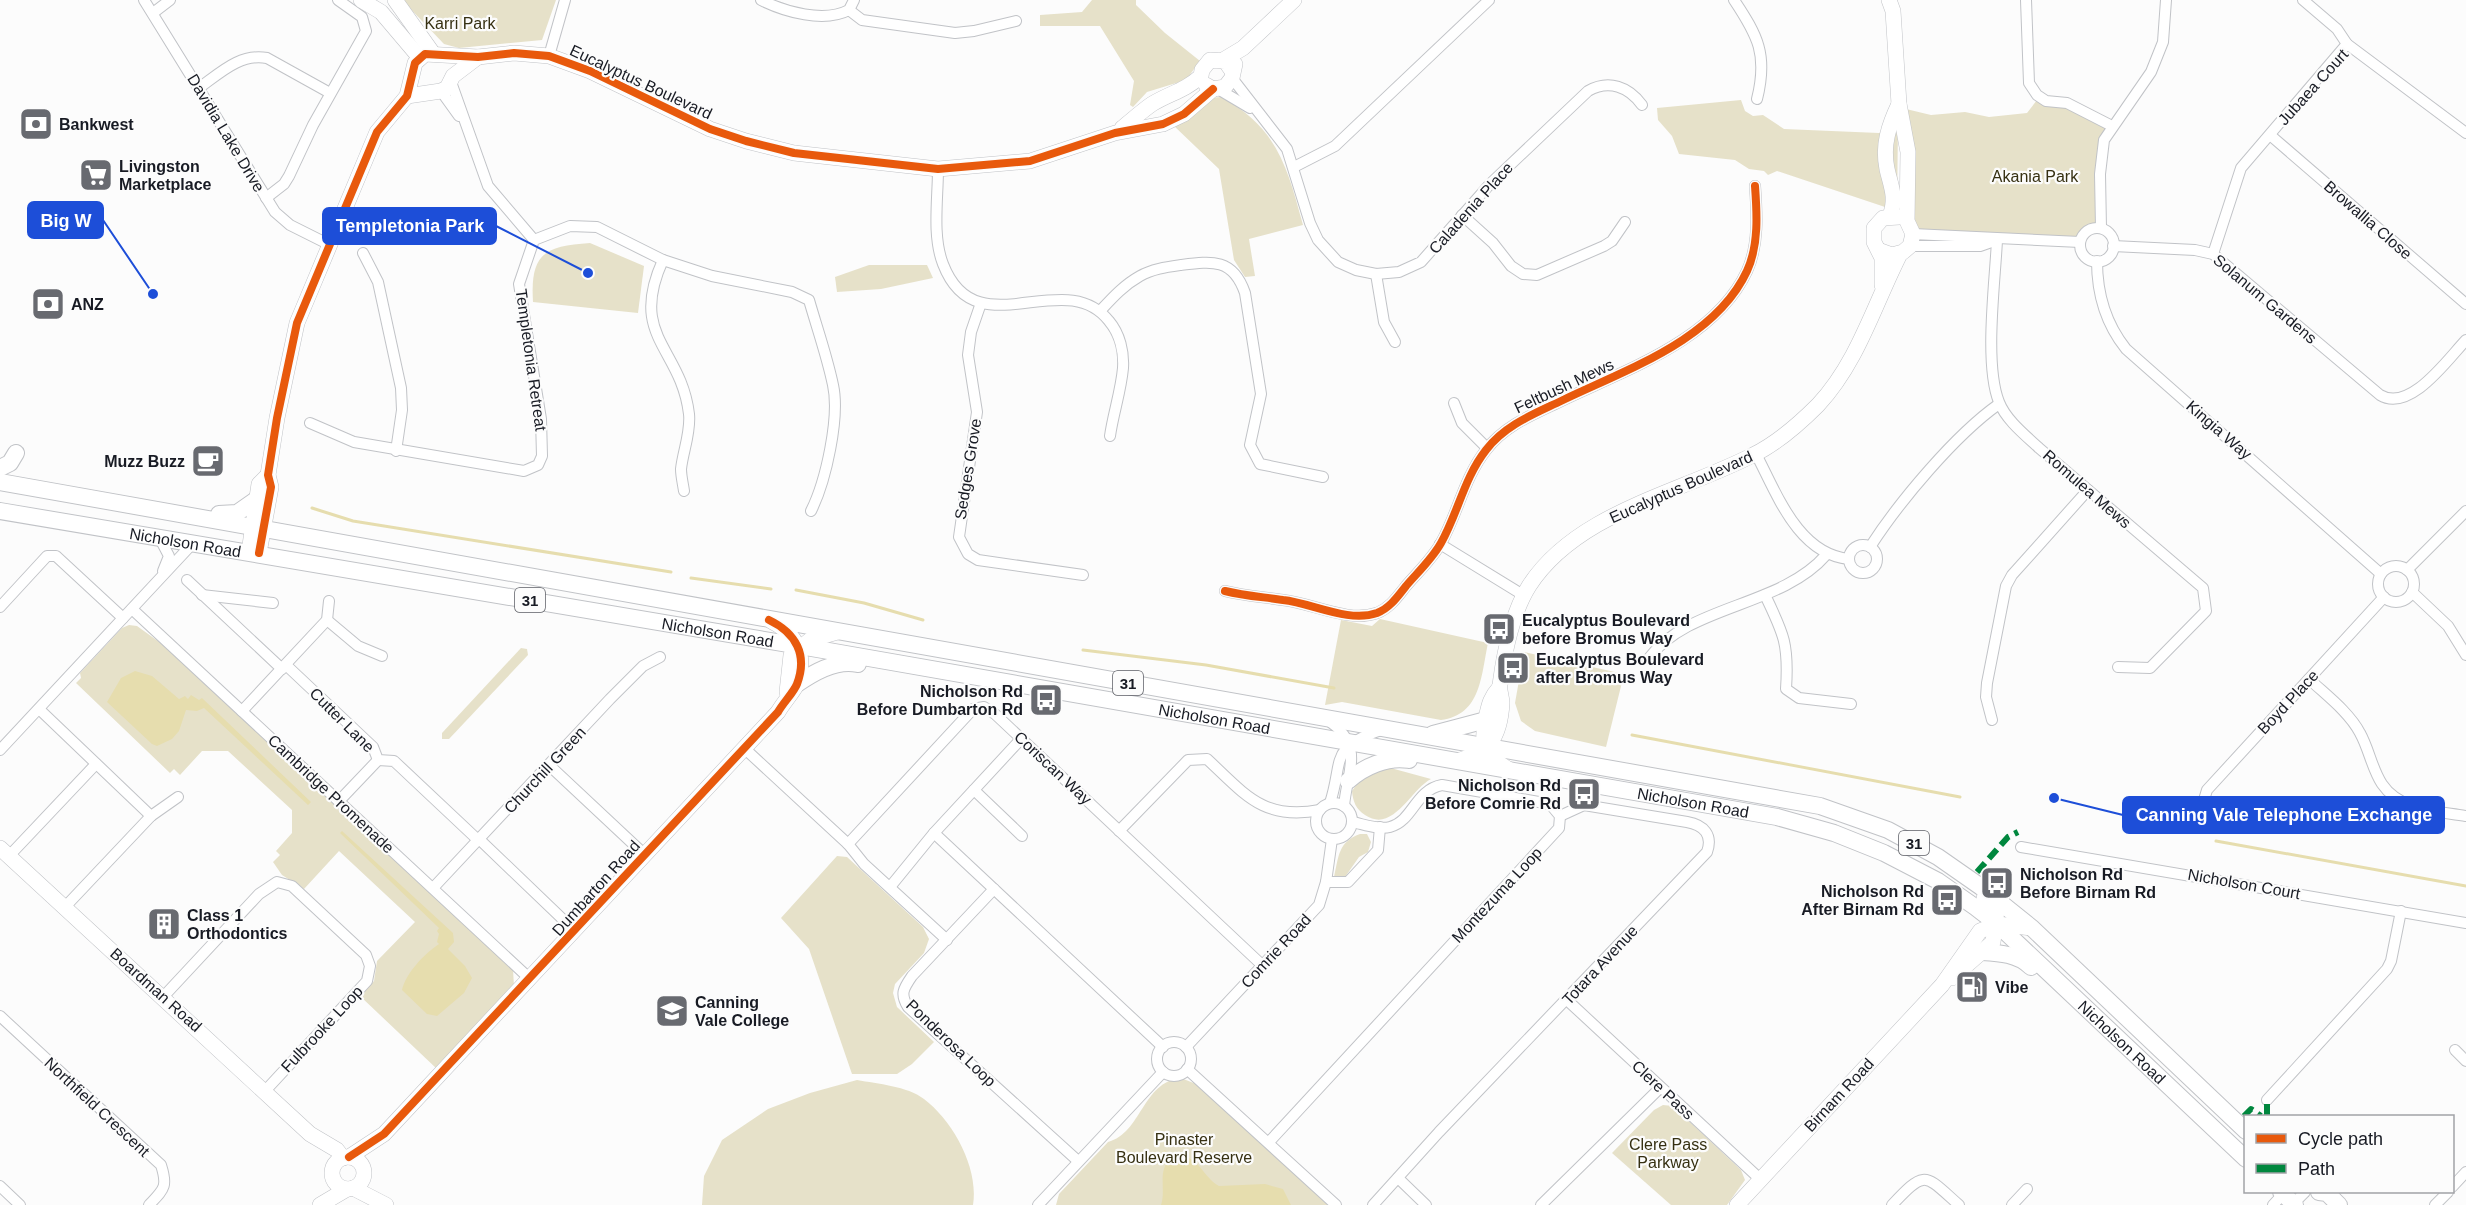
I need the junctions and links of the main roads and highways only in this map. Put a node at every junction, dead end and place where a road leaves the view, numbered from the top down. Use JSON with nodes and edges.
{"nodes":[{"id":1,"x":16,"y":453,"type":"dead end"},
{"id":2,"x":0,"y":468,"type":"edge"},
{"id":3,"x":0,"y":482,"type":"edge"},
{"id":4,"x":257,"y":499,"type":"road end"},
{"id":5,"x":0,"y":511,"type":"edge"},
{"id":6,"x":201,"y":516,"type":"junction"},
{"id":7,"x":959,"y":675,"type":"junction"},
{"id":8,"x":792,"y":690,"type":"road end"},
{"id":9,"x":1486,"y":720,"type":"road end"},
{"id":10,"x":1426,"y":736,"type":"junction"},
{"id":11,"x":1450,"y":761,"type":"junction"},
{"id":12,"x":1348,"y":781,"type":"road end"},
{"id":13,"x":1982,"y":952,"type":"road end"},
{"id":14,"x":2151,"y":1071,"type":"junction"},
{"id":15,"x":2244,"y":1129,"type":"edge"},
{"id":16,"x":2244,"y":1157,"type":"edge"},
{"id":17,"x":2312,"y":1193,"type":"edge"},
{"id":18,"x":2327,"y":1193,"type":"edge"},
{"id":19,"x":2325,"y":1205,"type":"edge"},
{"id":20,"x":2339,"y":1205,"type":"edge"}],
"edges":[{"from":1,"to":2,"type":"main road"},
{"from":3,"to":6,"type":"main road","name":"Nicholson Road","number":"31"},
{"from":4,"to":6,"type":"main road"},
{"from":5,"to":7,"type":"main road","name":"Nicholson Road","number":"31"},
{"from":6,"to":10,"type":"main road","name":"Nicholson Road","number":"31"},
{"from":7,"to":8,"type":"main road"},
{"from":7,"to":11,"type":"main road","name":"Nicholson Road","number":"31"},
{"from":9,"to":10,"type":"main road"},
{"from":10,"to":15,"type":"main road","name":"Nicholson Road","number":"31"},
{"from":11,"to":12,"type":"main road"},
{"from":11,"to":14,"type":"main road","name":"Nicholson Road","number":"31"},
{"from":13,"to":14,"type":"main road"},
{"from":14,"to":16,"type":"main road","name":"Nicholson Road","number":"31"},
{"from":17,"to":19,"type":"main road"},
{"from":18,"to":20,"type":"main road"}]}
